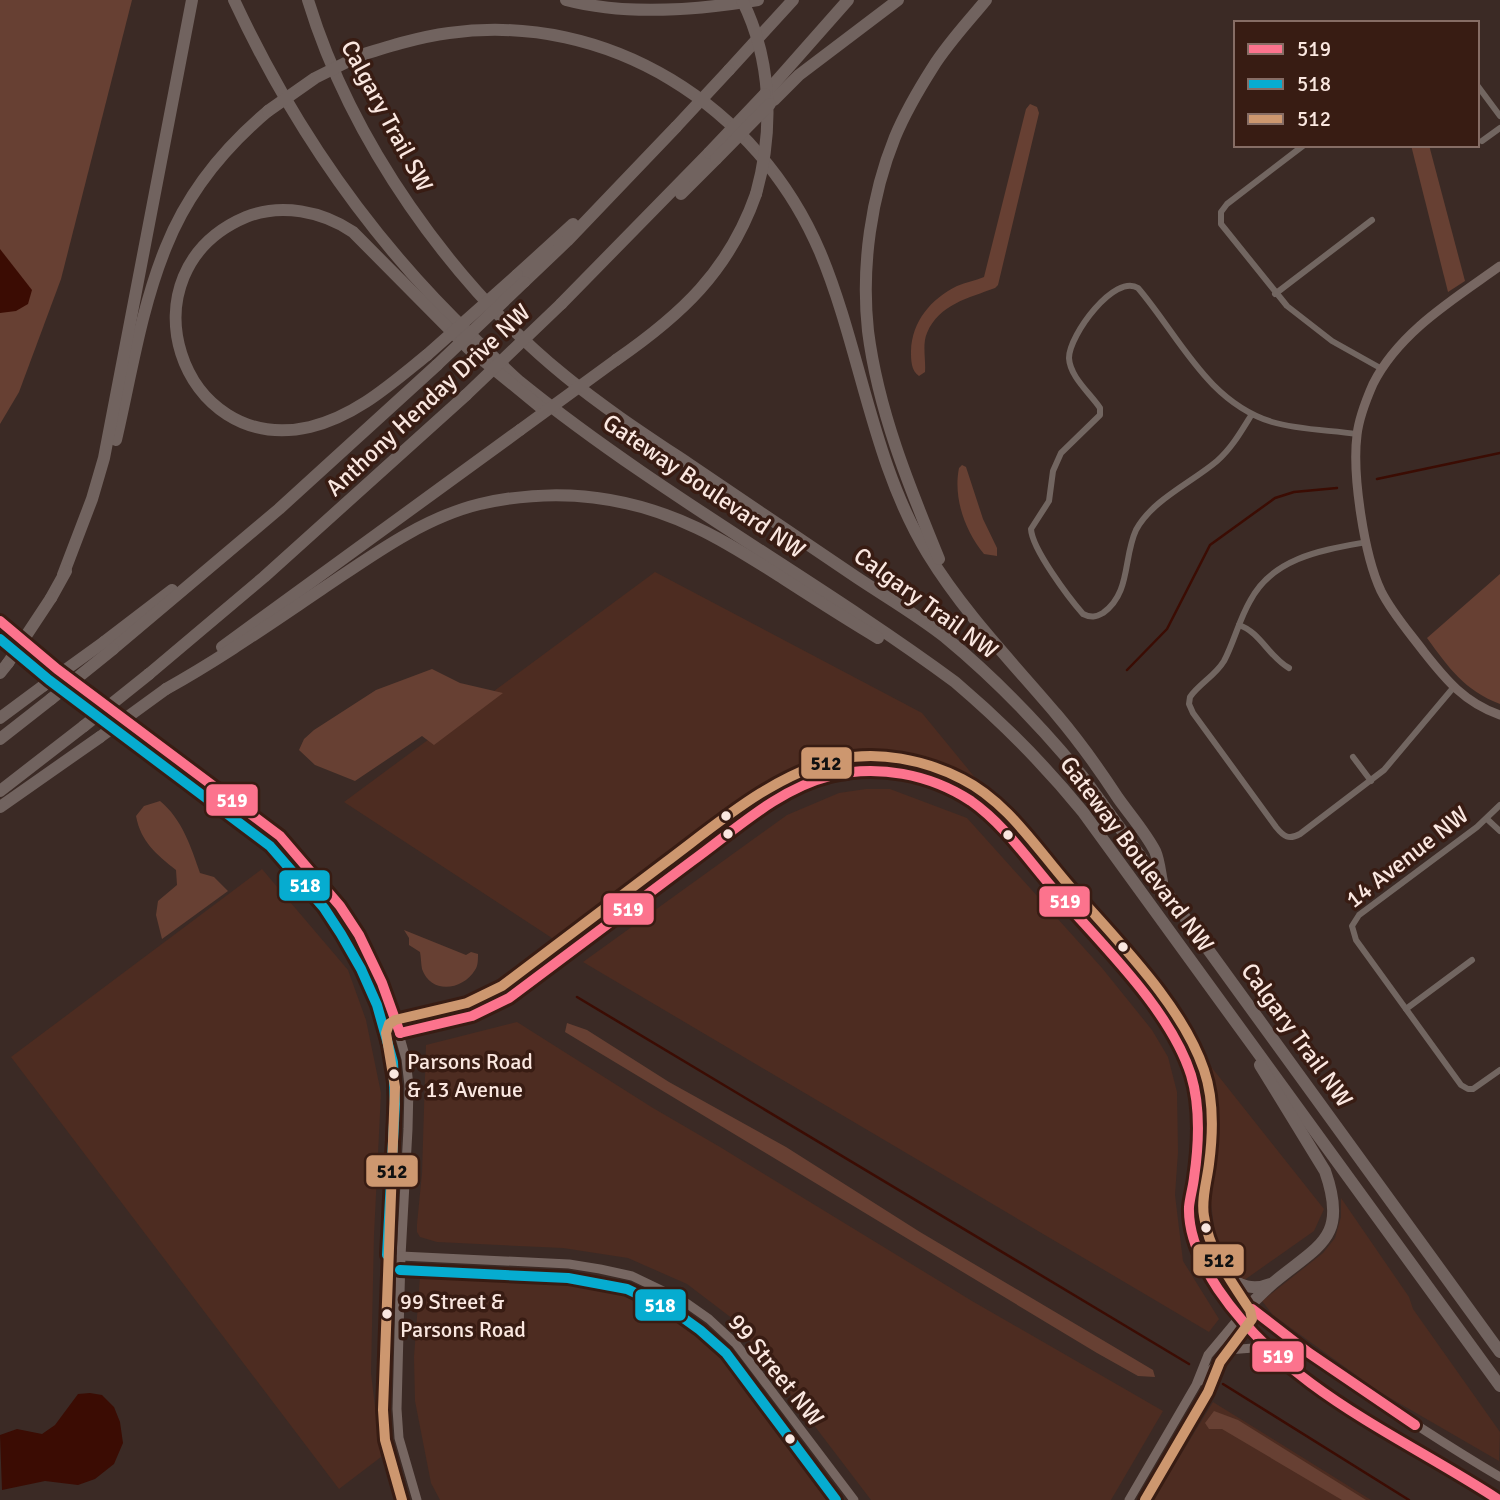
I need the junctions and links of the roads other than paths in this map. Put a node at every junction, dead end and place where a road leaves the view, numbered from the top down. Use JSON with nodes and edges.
{"nodes":[{"id":1,"x":192,"y":0,"type":"edge"},
{"id":2,"x":234,"y":0,"type":"edge"},
{"id":3,"x":308,"y":0,"type":"edge"},
{"id":4,"x":566,"y":0,"type":"edge"},
{"id":5,"x":742,"y":0,"type":"edge"},
{"id":6,"x":758,"y":0,"type":"edge"},
{"id":7,"x":793,"y":0,"type":"edge"},
{"id":8,"x":848,"y":0,"type":"edge"},
{"id":9,"x":898,"y":0,"type":"edge"},
{"id":10,"x":986,"y":0,"type":"edge"},
{"id":11,"x":1479,"y":88,"type":"edge"},
{"id":12,"x":769,"y":97,"type":"junction"},
{"id":13,"x":1500,"y":116,"type":"edge"},
{"id":14,"x":1500,"y":128,"type":"edge"},
{"id":15,"x":1482,"y":141,"type":"dead end"},
{"id":16,"x":1301,"y":147,"type":"edge"},
{"id":17,"x":1372,"y":220,"type":"dead end"},
{"id":18,"x":1500,"y":266,"type":"edge"},
{"id":19,"x":521,"y":279,"type":"junction"},
{"id":20,"x":1275,"y":294,"type":"junction"},
{"id":21,"x":1382,"y":369,"type":"junction"},
{"id":22,"x":588,"y":394,"type":"joint"},
{"id":23,"x":1252,"y":414,"type":"junction"},
{"id":24,"x":1357,"y":434,"type":"junction"},
{"id":25,"x":630,"y":462,"type":"junction"},
{"id":26,"x":1367,"y":542,"type":"junction"},
{"id":27,"x":63,"y":575,"type":"junction"},
{"id":28,"x":949,"y":584,"type":"junction"},
{"id":29,"x":0,"y":621,"type":"edge"},
{"id":30,"x":1239,"y":625,"type":"junction"},
{"id":31,"x":109,"y":646,"type":"junction"},
{"id":32,"x":923,"y":659,"type":"junction"},
{"id":33,"x":4,"y":668,"type":"edge"},
{"id":34,"x":1289,"y":668,"type":"dead end"},
{"id":35,"x":1453,"y":688,"type":"junction"},
{"id":36,"x":166,"y":689,"type":"junction"},
{"id":37,"x":1500,"y":715,"type":"edge"},
{"id":38,"x":0,"y":718,"type":"edge"},
{"id":39,"x":0,"y":739,"type":"edge"},
{"id":40,"x":1353,"y":757,"type":"dead end"},
{"id":41,"x":1371,"y":780,"type":"junction"},
{"id":42,"x":0,"y":791,"type":"edge"},
{"id":43,"x":1500,"y":805,"type":"edge"},
{"id":44,"x":0,"y":807,"type":"edge"},
{"id":45,"x":1487,"y":819,"type":"junction"},
{"id":46,"x":1500,"y":831,"type":"edge"},
{"id":47,"x":1164,"y":888,"type":"junction"},
{"id":48,"x":1472,"y":960,"type":"dead end"},
{"id":49,"x":1406,"y":1009,"type":"junction"},
{"id":50,"x":400,"y":1033,"type":"junction"},
{"id":51,"x":1245,"y":1033,"type":"junction"},
{"id":52,"x":1500,"y":1070,"type":"edge"},
{"id":53,"x":1194,"y":1182,"type":"junction"},
{"id":54,"x":401,"y":1256,"type":"junction"},
{"id":55,"x":1225,"y":1275,"type":"junction"},
{"id":56,"x":1273,"y":1282,"type":"junction"},
{"id":57,"x":1254,"y":1310,"type":"junction"},
{"id":58,"x":1469,"y":1311,"type":"junction"},
{"id":59,"x":1238,"y":1317,"type":"junction"},
{"id":60,"x":1247,"y":1327,"type":"junction"},
{"id":61,"x":1500,"y":1341,"type":"edge"},
{"id":62,"x":1228,"y":1350,"type":"junction"},
{"id":63,"x":1500,"y":1352,"type":"edge"},
{"id":64,"x":1277,"y":1359,"type":"junction"},
{"id":65,"x":1196,"y":1385,"type":"junction"},
{"id":66,"x":1500,"y":1386,"type":"edge"},
{"id":67,"x":1500,"y":1476,"type":"edge"},
{"id":68,"x":418,"y":1500,"type":"edge"},
{"id":69,"x":854,"y":1500,"type":"edge"},
{"id":70,"x":1129,"y":1500,"type":"edge"},
{"id":71,"x":1499,"y":1500,"type":"edge"}],
"edges":[{"from":1,"to":27,"type":"highway"},
{"from":2,"to":25,"type":"highway","name":"Gateway Boulevard NW"},
{"from":3,"to":22,"type":"highway","name":"Calgary Trail SW"},
{"from":4,"to":6,"type":"highway"},
{"from":5,"to":36,"type":"highway","bridge":true},
{"from":7,"to":19,"type":"highway","bridge":true},
{"from":8,"to":12,"type":"highway","name":"Anthony Henday Drive NW"},
{"from":9,"to":12,"type":"highway"},
{"from":10,"to":28,"type":"highway"},
{"from":11,"to":13,"type":"street"},
{"from":12,"to":42,"type":"highway","name":"Anthony Henday Drive NW","bridge":true},
{"from":14,"to":15,"type":"street"},
{"from":16,"to":20,"type":"street"},
{"from":17,"to":20,"type":"street"},
{"from":18,"to":21,"type":"street"},
{"from":19,"to":25,"type":"highway","bridge":true},
{"from":19,"to":31,"type":"highway","name":"Anthony Henday Drive NW","bridge":true},
{"from":20,"to":21,"type":"street"},
{"from":21,"to":24,"type":"street"},
{"from":22,"to":47,"type":"highway","name":"Calgary Trail NW"},
{"from":23,"to":23,"type":"street"},
{"from":23,"to":24,"type":"street"},
{"from":24,"to":26,"type":"street"},
{"from":25,"to":32,"type":"highway","name":"Gateway Boulevard NW"},
{"from":26,"to":30,"type":"street"},
{"from":26,"to":35,"type":"street"},
{"from":27,"to":28,"type":"highway","bridge":true},
{"from":27,"to":33,"type":"highway","bridge":true},
{"from":28,"to":47,"type":"highway"},
{"from":29,"to":50,"type":"street"},
{"from":30,"to":34,"type":"street"},
{"from":30,"to":41,"type":"street"},
{"from":31,"to":38,"type":"highway","bridge":true},
{"from":31,"to":39,"type":"highway","name":"Anthony Henday Drive NW","bridge":true},
{"from":32,"to":36,"type":"highway"},
{"from":32,"to":51,"type":"highway","name":"Gateway Boulevard NW"},
{"from":35,"to":37,"type":"street"},
{"from":35,"to":41,"type":"street"},
{"from":36,"to":44,"type":"highway","bridge":true},
{"from":40,"to":41,"type":"street"},
{"from":43,"to":45,"type":"street","name":"14 Avenue NW"},
{"from":45,"to":46,"type":"street","name":"14 Avenue NW"},
{"from":45,"to":49,"type":"street","name":"14 Avenue NW"},
{"from":47,"to":58,"type":"highway","name":"Calgary Trail NW"},
{"from":48,"to":49,"type":"street"},
{"from":49,"to":52,"type":"street"},
{"from":50,"to":53,"type":"street"},
{"from":50,"to":54,"type":"street"},
{"from":51,"to":56,"type":"highway"},
{"from":51,"to":66,"type":"highway","name":"Gateway Boulevard NW"},
{"from":53,"to":55,"type":"street"},
{"from":53,"to":59,"type":"street"},
{"from":54,"to":68,"type":"street"},
{"from":54,"to":69,"type":"street","name":"99 Street NW"},
{"from":55,"to":56,"type":"highway"},
{"from":55,"to":57,"type":"street"},
{"from":56,"to":57,"type":"highway"},
{"from":57,"to":59,"type":"street"},
{"from":57,"to":60,"type":"street"},
{"from":57,"to":67,"type":"street"},
{"from":58,"to":61,"type":"highway"},
{"from":58,"to":63,"type":"highway","name":"Calgary Trail NW"},
{"from":59,"to":60,"type":"street"},
{"from":59,"to":65,"type":"street"},
{"from":60,"to":62,"type":"street"},
{"from":60,"to":64,"type":"street"},
{"from":62,"to":64,"type":"street"},
{"from":62,"to":65,"type":"street"},
{"from":64,"to":71,"type":"street"},
{"from":65,"to":70,"type":"street"}]}
